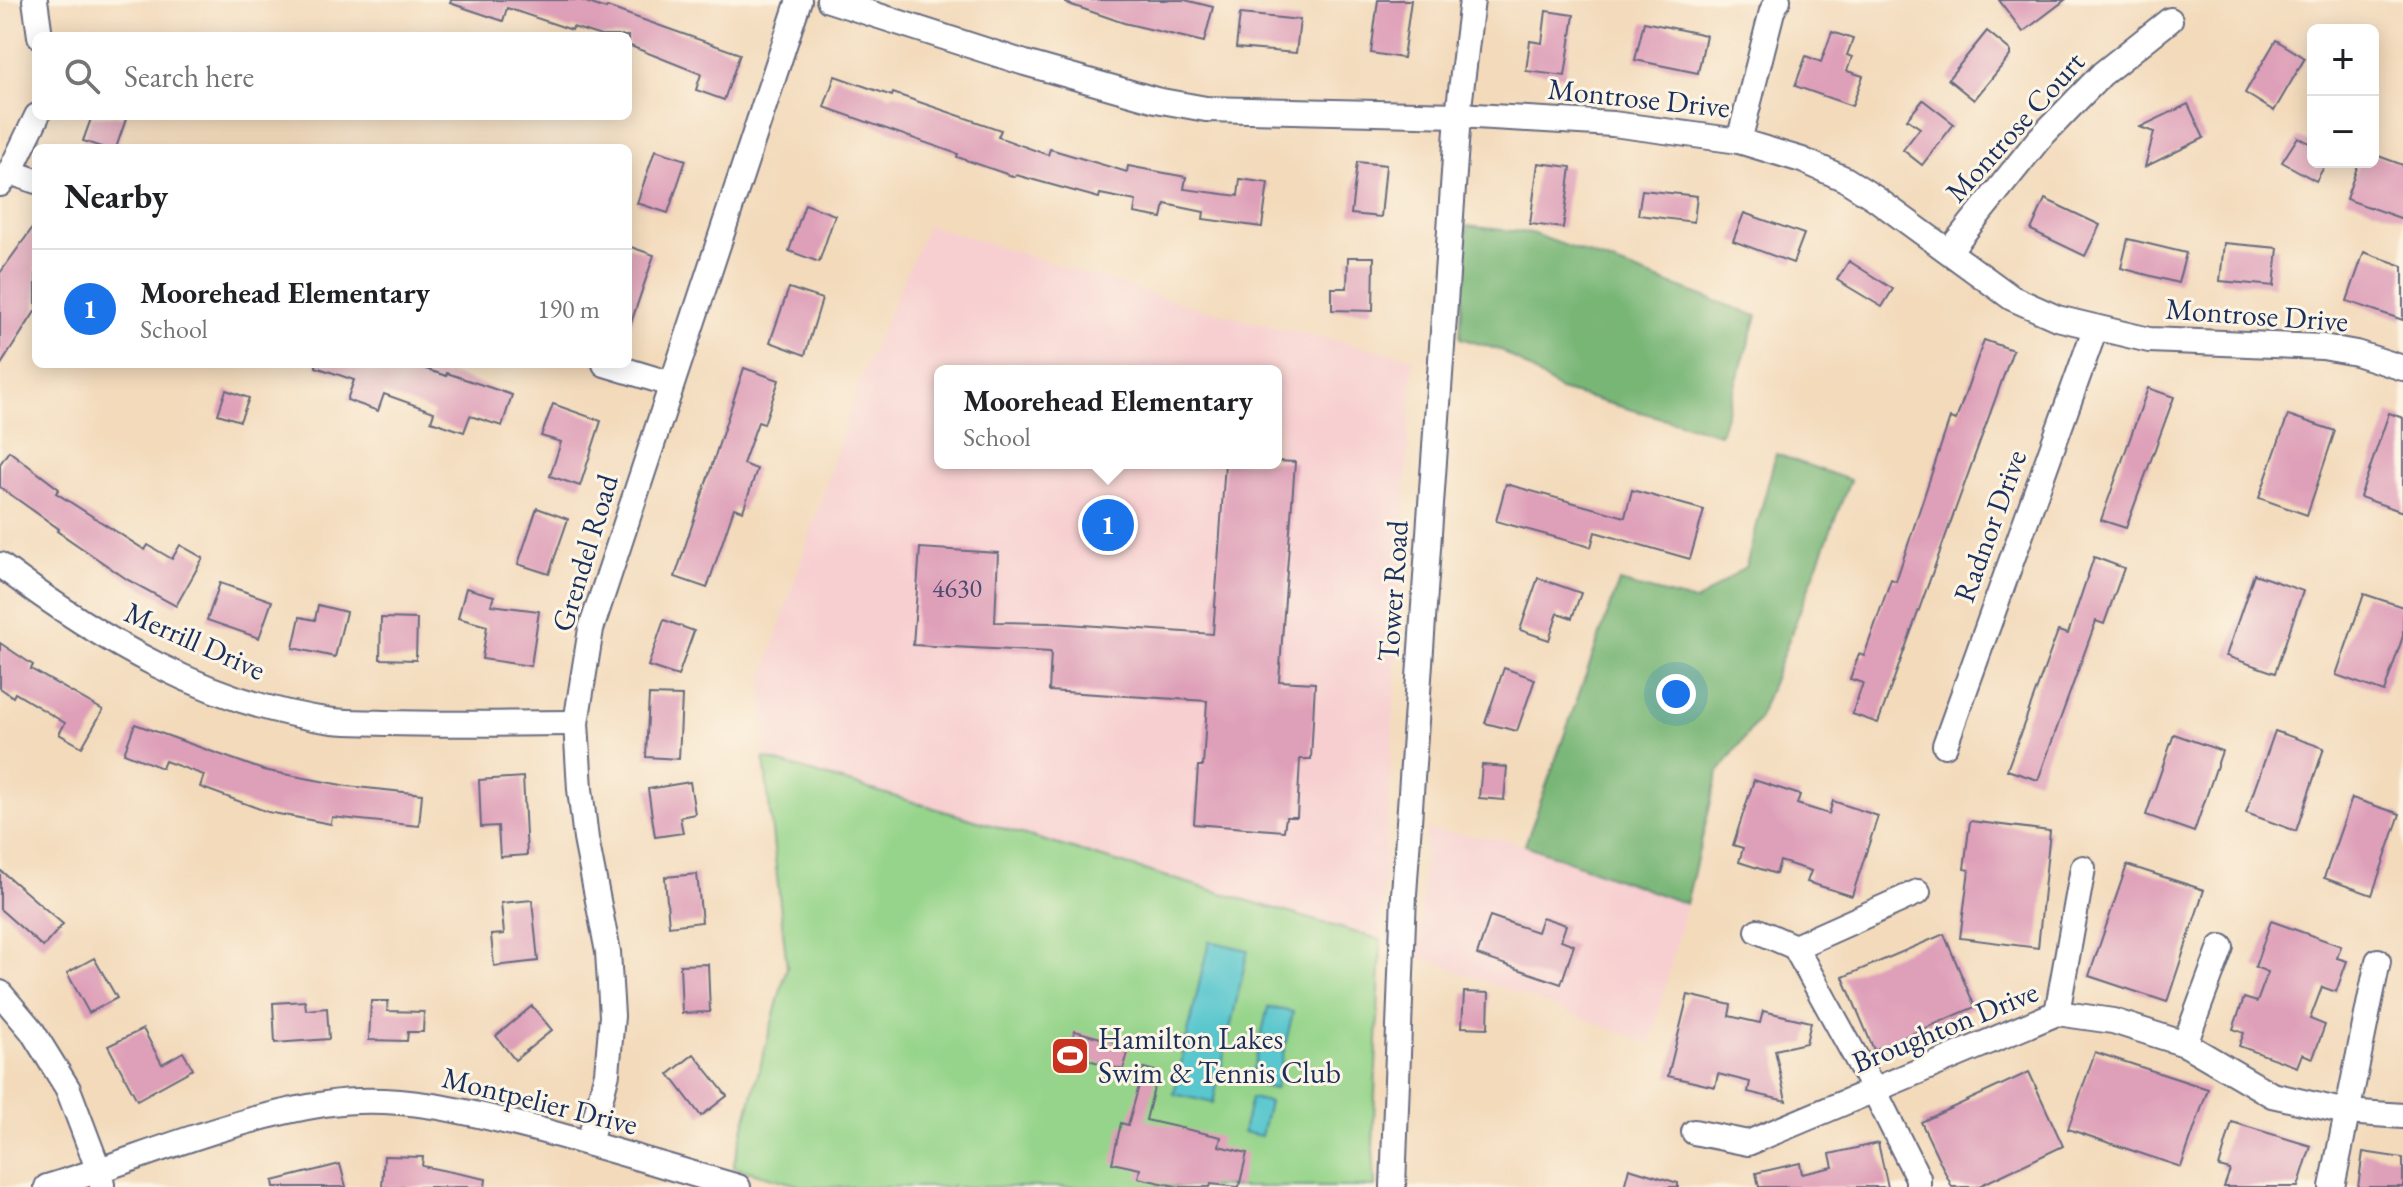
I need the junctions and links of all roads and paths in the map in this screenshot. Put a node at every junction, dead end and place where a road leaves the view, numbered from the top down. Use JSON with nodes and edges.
{"nodes":[{"id":1,"x":35,"y":0,"type":"edge"},
{"id":2,"x":799,"y":0,"type":"edge"},
{"id":3,"x":829,"y":0,"type":"edge"},
{"id":4,"x":1472,"y":0,"type":"edge"},
{"id":5,"x":1778,"y":0,"type":"edge"},
{"id":6,"x":2170,"y":20,"type":"dead end"},
{"id":7,"x":39,"y":32,"type":"edge"},
{"id":8,"x":1458,"y":115,"type":"junction"},
{"id":9,"x":35,"y":120,"type":"edge"},
{"id":10,"x":1739,"y":141,"type":"junction"},
{"id":11,"x":5,"y":178,"type":"edge"},
{"id":12,"x":32,"y":181,"type":"edge"},
{"id":13,"x":1949,"y":251,"type":"junction"},
{"id":14,"x":2095,"y":329,"type":"junction"},
{"id":15,"x":618,"y":368,"type":"edge"},
{"id":16,"x":2403,"y":368,"type":"edge"},
{"id":17,"x":671,"y":384,"type":"junction"},
{"id":18,"x":0,"y":565,"type":"edge"},
{"id":19,"x":576,"y":723,"type":"junction"},
{"id":20,"x":1945,"y":745,"type":"dead end"},
{"id":21,"x":2083,"y":868,"type":"dead end"},
{"id":22,"x":1918,"y":892,"type":"dead end"},
{"id":23,"x":1758,"y":931,"type":"dead end"},
{"id":24,"x":1795,"y":947,"type":"junction"},
{"id":25,"x":2221,"y":947,"type":"dead end"},
{"id":26,"x":2378,"y":961,"type":"dead end"},
{"id":27,"x":0,"y":993,"type":"edge"},
{"id":28,"x":2057,"y":1013,"type":"junction"},
{"id":29,"x":2185,"y":1044,"type":"junction"},
{"id":30,"x":1874,"y":1090,"type":"junction"},
{"id":31,"x":2346,"y":1112,"type":"junction"},
{"id":32,"x":2403,"y":1116,"type":"edge"},
{"id":33,"x":1694,"y":1132,"type":"dead end"},
{"id":34,"x":589,"y":1143,"type":"junction"},
{"id":35,"x":101,"y":1179,"type":"edge"},
{"id":36,"x":47,"y":1187,"type":"edge"},
{"id":37,"x":738,"y":1187,"type":"edge"},
{"id":38,"x":1393,"y":1187,"type":"edge"},
{"id":39,"x":1918,"y":1187,"type":"edge"},
{"id":40,"x":2332,"y":1187,"type":"edge"}],
"edges":[{"from":1,"to":7,"type":"street"},
{"from":2,"to":17,"type":"street","name":"Grendel Road"},
{"from":3,"to":8,"type":"street","name":"Montrose Drive"},
{"from":4,"to":8,"type":"street","name":"Tower Road"},
{"from":5,"to":10,"type":"street"},
{"from":6,"to":13,"type":"street","name":"Montrose Court"},
{"from":8,"to":10,"type":"street","name":"Montrose Drive"},
{"from":8,"to":38,"type":"street","name":"Tower Road"},
{"from":9,"to":11,"type":"street"},
{"from":10,"to":13,"type":"street","name":"Montrose Drive"},
{"from":11,"to":12,"type":"street"},
{"from":13,"to":14,"type":"street","name":"Montrose Drive"},
{"from":14,"to":16,"type":"street","name":"Montrose Drive"},
{"from":14,"to":20,"type":"street","name":"Radnor Drive"},
{"from":15,"to":17,"type":"street"},
{"from":17,"to":19,"type":"street","name":"Grendel Road"},
{"from":18,"to":19,"type":"street","name":"Merrill Drive"},
{"from":19,"to":34,"type":"street","name":"Grendel Road"},
{"from":21,"to":28,"type":"street"},
{"from":22,"to":24,"type":"street"},
{"from":23,"to":24,"type":"street"},
{"from":24,"to":30,"type":"street"},
{"from":25,"to":29,"type":"street"},
{"from":26,"to":31,"type":"street"},
{"from":27,"to":35,"type":"street"},
{"from":28,"to":29,"type":"street","name":"Broughton Drive"},
{"from":28,"to":30,"type":"street","name":"Broughton Drive"},
{"from":29,"to":31,"type":"street","name":"Broughton Drive"},
{"from":30,"to":33,"type":"street","name":"Broughton Drive"},
{"from":30,"to":39,"type":"street"},
{"from":31,"to":32,"type":"street","name":"Broughton Drive"},
{"from":31,"to":40,"type":"street"},
{"from":34,"to":35,"type":"street","name":"Montpelier Drive"},
{"from":34,"to":37,"type":"street","name":"Montpelier Drive"},
{"from":35,"to":36,"type":"street","name":"Montpelier Drive"}]}
